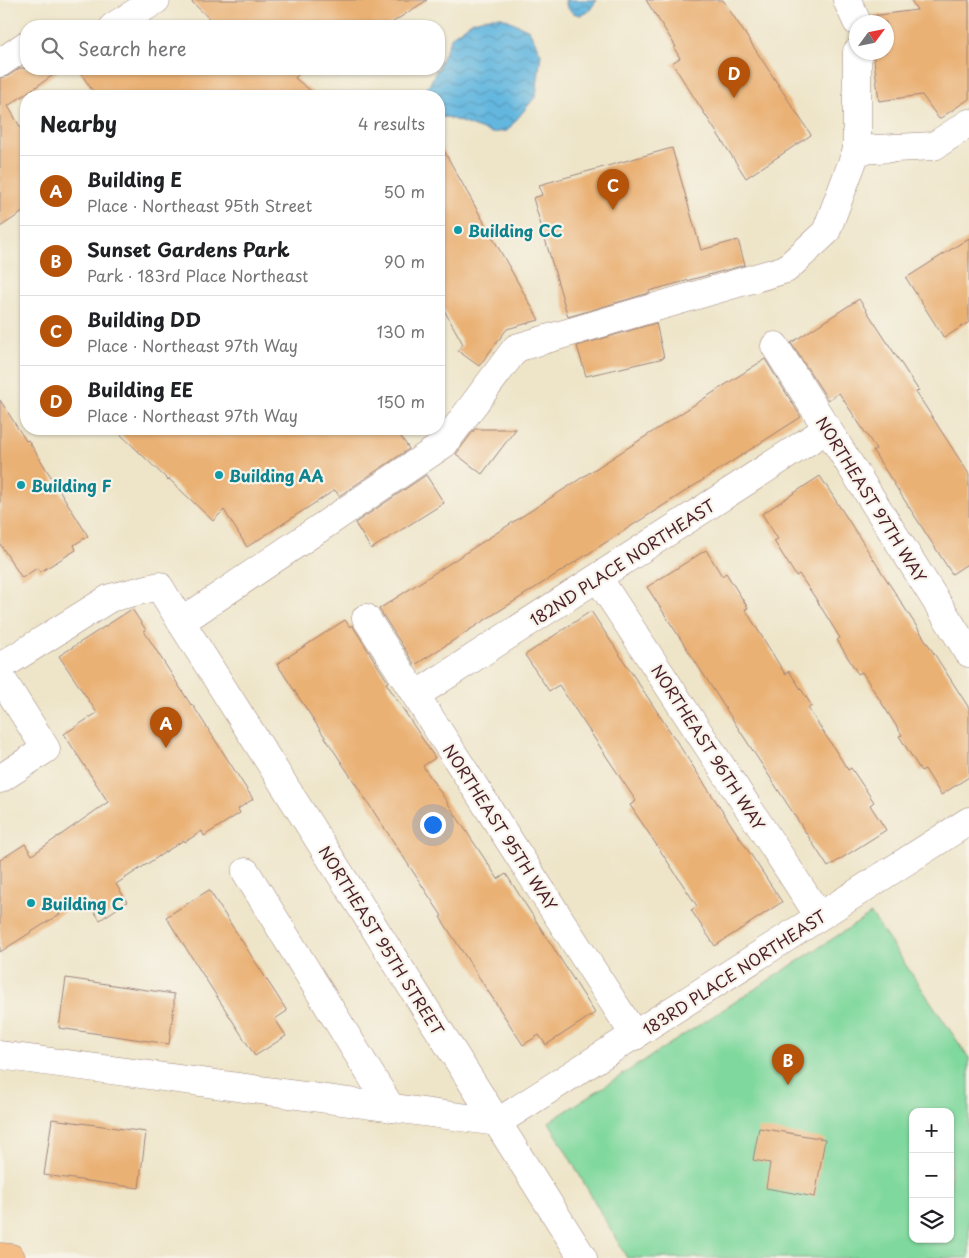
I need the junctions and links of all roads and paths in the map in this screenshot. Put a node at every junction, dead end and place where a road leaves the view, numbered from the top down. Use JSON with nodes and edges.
{"nodes":[{"id":1,"x":156,"y":0,"type":"edge"},
{"id":2,"x":848,"y":0,"type":"edge"},
{"id":3,"x":853,"y":15,"type":"edge"},
{"id":4,"x":124,"y":20,"type":"edge"},
{"id":5,"x":20,"y":50,"type":"edge"},
{"id":6,"x":857,"y":60,"type":"edge"},
{"id":7,"x":0,"y":63,"type":"edge"},
{"id":8,"x":969,"y":123,"type":"edge"},
{"id":9,"x":857,"y":150,"type":"junction"},
{"id":10,"x":775,"y":346,"type":"dead end"},
{"id":11,"x":827,"y":429,"type":"junction"},
{"id":12,"x":598,"y":578,"type":"junction"},
{"id":13,"x":366,"y":618,"type":"dead end"},
{"id":14,"x":182,"y":622,"type":"junction"},
{"id":15,"x":969,"y":653,"type":"edge"},
{"id":16,"x":0,"y":667,"type":"edge"},
{"id":17,"x":0,"y":676,"type":"edge"},
{"id":18,"x":416,"y":695,"type":"junction"},
{"id":19,"x":0,"y":778,"type":"edge"},
{"id":20,"x":969,"y":821,"type":"edge"},
{"id":21,"x":246,"y":872,"type":"dead end"},
{"id":22,"x":819,"y":916,"type":"junction"},
{"id":23,"x":635,"y":1036,"type":"junction"},
{"id":24,"x":0,"y":1055,"type":"edge"},
{"id":25,"x":392,"y":1108,"type":"junction"},
{"id":26,"x":498,"y":1122,"type":"junction"},
{"id":27,"x":0,"y":1257,"type":"edge"},
{"id":28,"x":11,"y":1258,"type":"edge"},
{"id":29,"x":583,"y":1258,"type":"edge"}],
"edges":[{"from":1,"to":4,"type":"street"},
{"from":2,"to":3,"type":"street"},
{"from":5,"to":7,"type":"street"},
{"from":6,"to":9,"type":"street"},
{"from":8,"to":9,"type":"street"},
{"from":9,"to":14,"type":"street"},
{"from":10,"to":11,"type":"street","name":"NORTHEAST 97TH WAY"},
{"from":11,"to":12,"type":"street","name":"182ND PLACE NORTHEAST"},
{"from":11,"to":15,"type":"street","name":"NORTHEAST 97TH WAY"},
{"from":12,"to":18,"type":"street","name":"182ND PLACE NORTHEAST"},
{"from":12,"to":22,"type":"street","name":"NORTHEAST 96TH WAY"},
{"from":13,"to":18,"type":"street","name":"NORTHEAST 95TH WAY"},
{"from":14,"to":16,"type":"street","name":"NORTHEAST 95TH STREET"},
{"from":14,"to":26,"type":"street","name":"NORTHEAST 95TH STREET"},
{"from":17,"to":19,"type":"street"},
{"from":18,"to":23,"type":"street","name":"NORTHEAST 95TH WAY"},
{"from":20,"to":22,"type":"street","name":"183RD PLACE NORTHEAST"},
{"from":21,"to":25,"type":"street"},
{"from":22,"to":23,"type":"street","name":"183RD PLACE NORTHEAST"},
{"from":23,"to":26,"type":"street","name":"183RD PLACE NORTHEAST"},
{"from":24,"to":25,"type":"street"},
{"from":25,"to":26,"type":"street"},
{"from":26,"to":29,"type":"street","name":"NORTHEAST 95TH STREET"},
{"from":27,"to":28,"type":"main road"}]}
